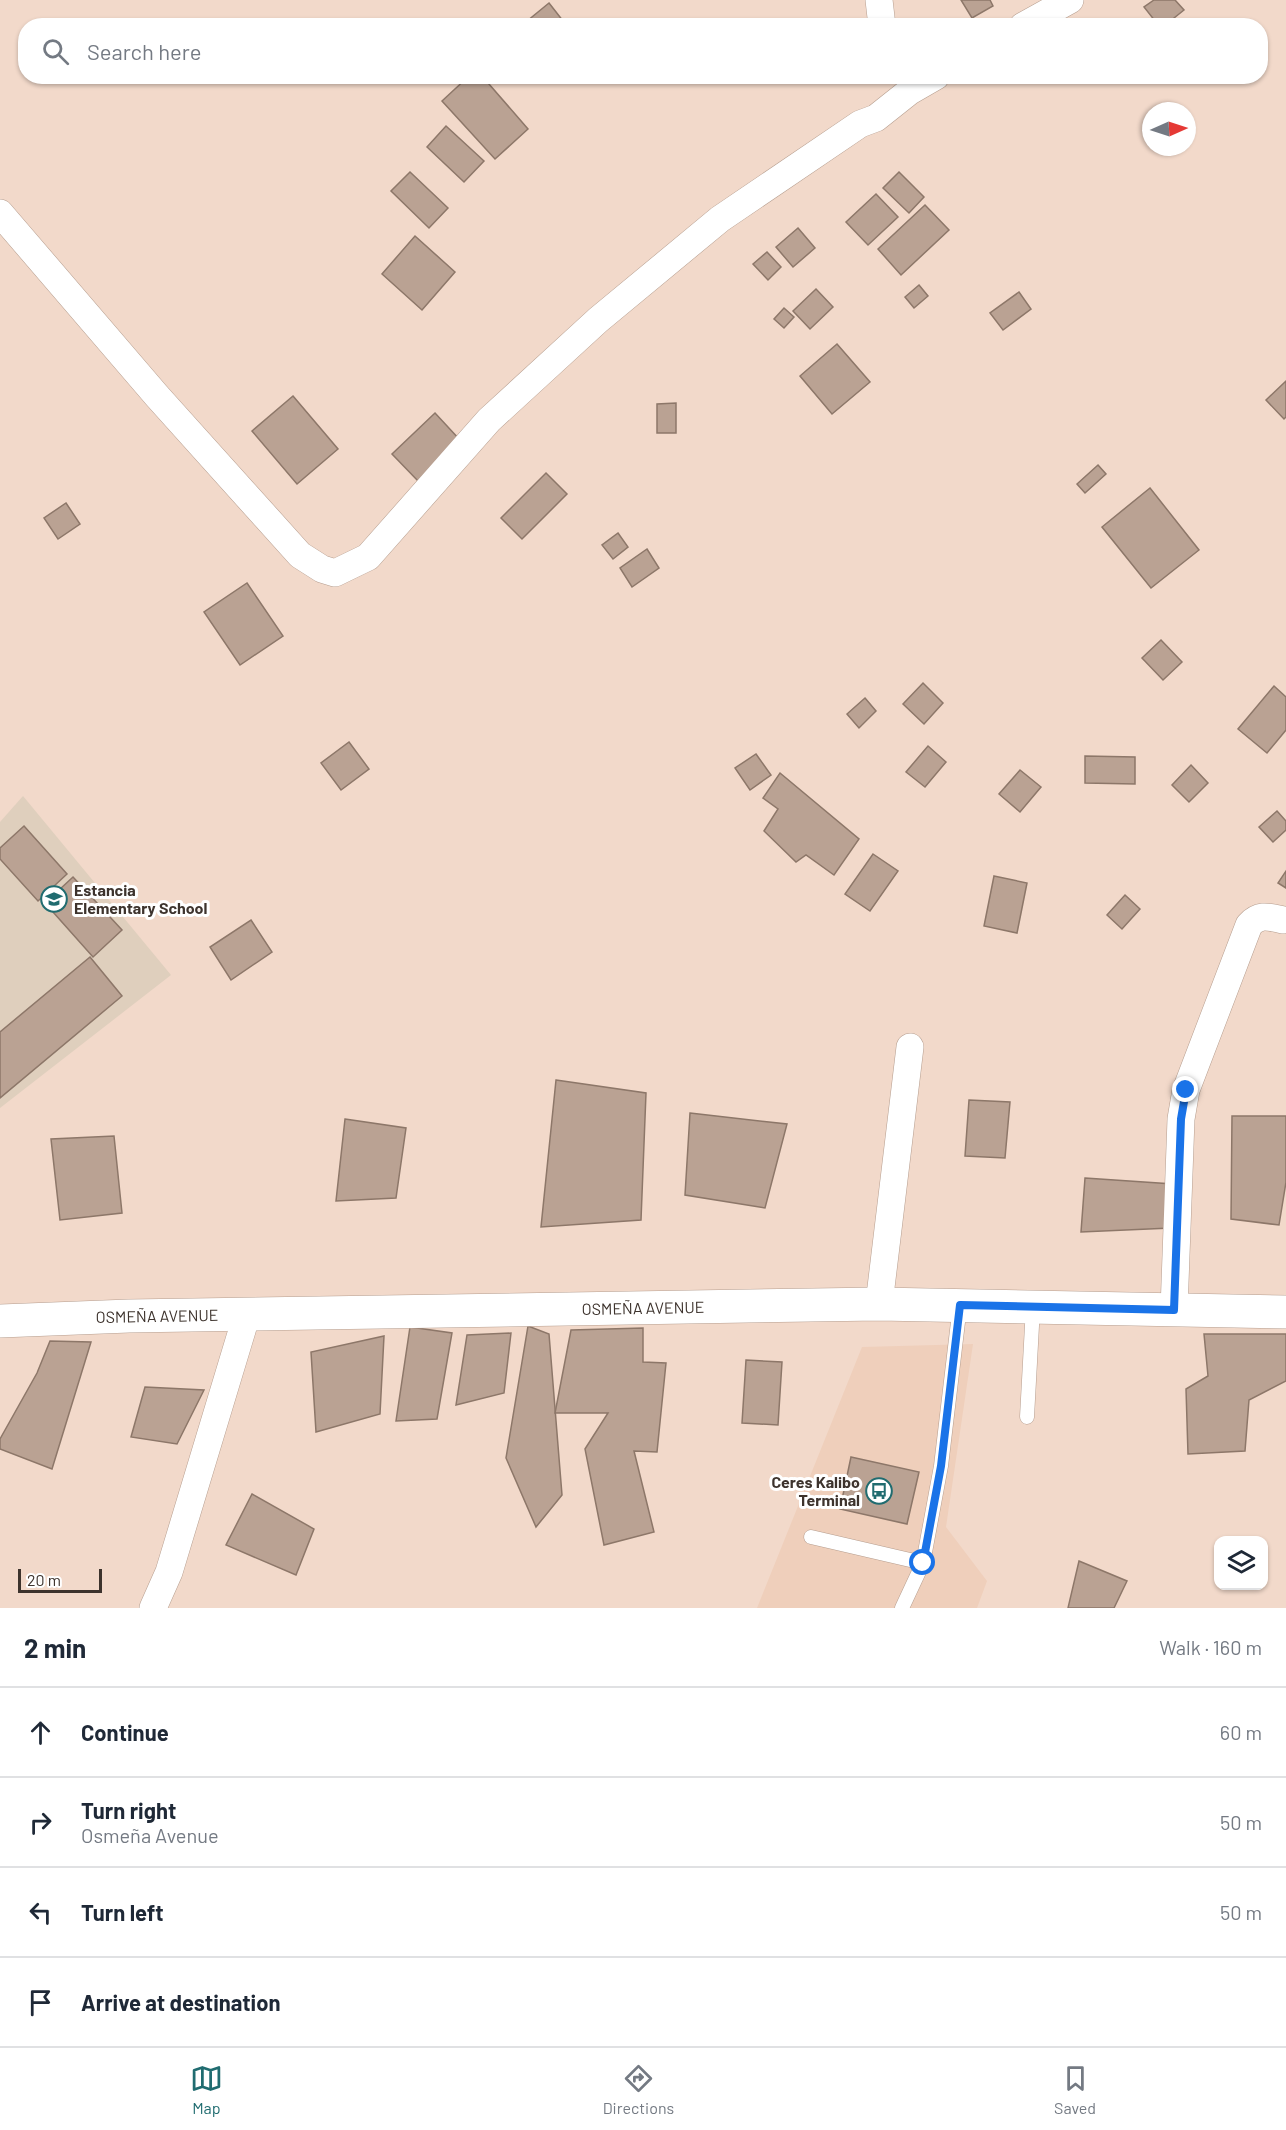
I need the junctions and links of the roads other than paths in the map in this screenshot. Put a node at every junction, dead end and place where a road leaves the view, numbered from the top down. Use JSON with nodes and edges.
{"nodes":[{"id":1,"x":879,"y":0,"type":"edge"},
{"id":2,"x":1070,"y":0,"type":"edge"},
{"id":3,"x":881,"y":18,"type":"edge"},
{"id":4,"x":1037,"y":18,"type":"edge"},
{"id":5,"x":905,"y":84,"type":"edge"},
{"id":6,"x":0,"y":213,"type":"edge"},
{"id":7,"x":1283,"y":921,"type":"dead end"},
{"id":8,"x":910,"y":1047,"type":"dead end"},
{"id":9,"x":879,"y":1304,"type":"junction"},
{"id":10,"x":960,"y":1305,"type":"junction"},
{"id":11,"x":1033,"y":1306,"type":"junction"},
{"id":12,"x":1174,"y":1310,"type":"junction"},
{"id":13,"x":1286,"y":1312,"type":"edge"},
{"id":14,"x":248,"y":1314,"type":"junction"},
{"id":15,"x":0,"y":1321,"type":"edge"},
{"id":16,"x":1026,"y":1418,"type":"dead end"},
{"id":17,"x":811,"y":1537,"type":"dead end"},
{"id":18,"x":923,"y":1563,"type":"junction"},
{"id":19,"x":153,"y":1608,"type":"edge"},
{"id":20,"x":902,"y":1608,"type":"edge"}],
"edges":[{"from":1,"to":3,"type":"street"},
{"from":2,"to":4,"type":"street"},
{"from":5,"to":6,"type":"street"},
{"from":7,"to":12,"type":"street"},
{"from":8,"to":9,"type":"street"},
{"from":9,"to":10,"type":"main road","name":"OSMEÑA AVENUE"},
{"from":9,"to":14,"type":"main road","name":"OSMEÑA AVENUE"},
{"from":10,"to":11,"type":"main road","name":"OSMEÑA AVENUE"},
{"from":10,"to":18,"type":"lane"},
{"from":11,"to":12,"type":"main road","name":"OSMEÑA AVENUE"},
{"from":11,"to":16,"type":"lane"},
{"from":12,"to":13,"type":"main road","name":"OSMEÑA AVENUE"},
{"from":14,"to":15,"type":"main road","name":"OSMEÑA AVENUE"},
{"from":14,"to":19,"type":"street"},
{"from":17,"to":18,"type":"lane"},
{"from":18,"to":20,"type":"lane"}]}
